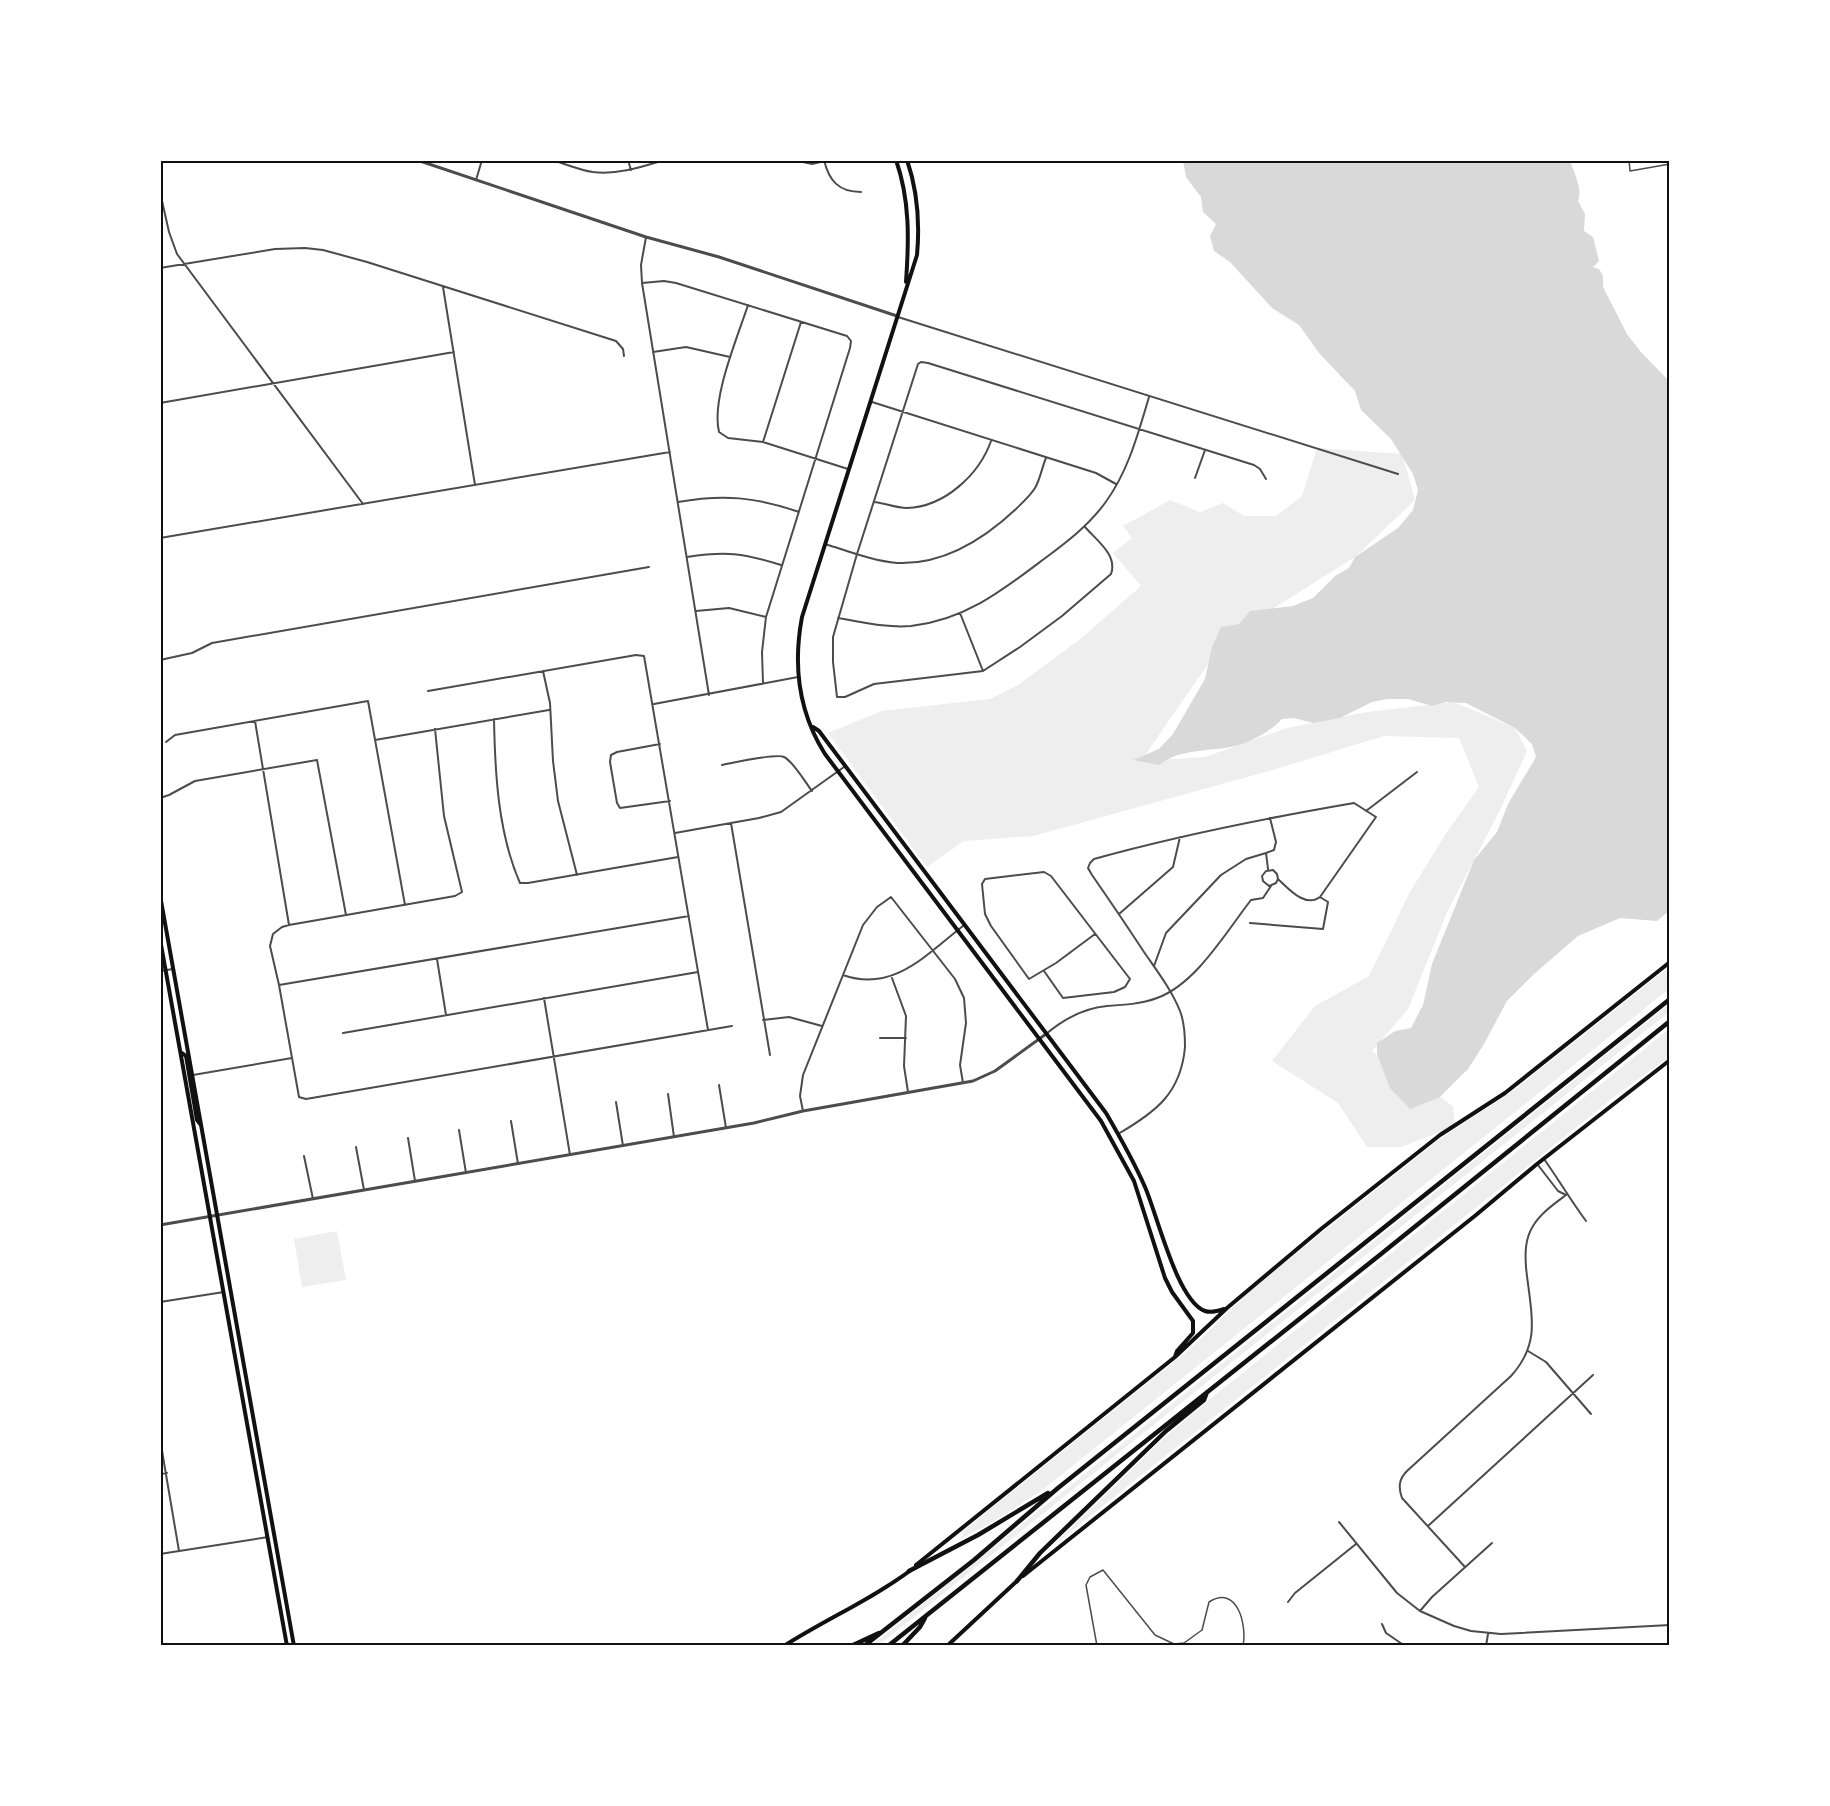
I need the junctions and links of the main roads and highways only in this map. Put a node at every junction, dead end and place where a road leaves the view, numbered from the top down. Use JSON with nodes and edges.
{"nodes":[{"id":1,"x":896,"y":160,"type":"edge"},
{"id":2,"x":907,"y":160,"type":"edge"},
{"id":3,"x":906,"y":286,"type":"junction"},
{"id":4,"x":812,"y":727,"type":"junction"},
{"id":5,"x":160,"y":895,"type":"edge"},
{"id":6,"x":160,"y":939,"type":"edge"},
{"id":7,"x":1670,"y":962,"type":"edge"},
{"id":8,"x":1670,"y":999,"type":"edge"},
{"id":9,"x":1670,"y":1021,"type":"edge"},
{"id":10,"x":182,"y":1053,"type":"junction"},
{"id":11,"x":1670,"y":1060,"type":"edge"},
{"id":12,"x":202,"y":1125,"type":"junction"},
{"id":13,"x":1118,"y":1134,"type":"junction"},
{"id":14,"x":1112,"y":1138,"type":"junction"},
{"id":15,"x":1167,"y":1252,"type":"junction"},
{"id":16,"x":1157,"y":1256,"type":"junction"},
{"id":17,"x":1227,"y":1308,"type":"junction"},
{"id":18,"x":1175,"y":1357,"type":"junction"},
{"id":19,"x":1207,"y":1392,"type":"junction"},
{"id":20,"x":1058,"y":1488,"type":"junction"},
{"id":21,"x":909,"y":1571,"type":"junction"},
{"id":22,"x":1017,"y":1581,"type":"junction"},
{"id":23,"x":927,"y":1615,"type":"junction"},
{"id":24,"x":881,"y":1632,"type":"junction"},
{"id":25,"x":286,"y":1644,"type":"edge"},
{"id":26,"x":295,"y":1646,"type":"edge"},
{"id":27,"x":784,"y":1646,"type":"edge"},
{"id":28,"x":851,"y":1646,"type":"edge"},
{"id":29,"x":864,"y":1646,"type":"edge"},
{"id":30,"x":888,"y":1646,"type":"edge"},
{"id":31,"x":902,"y":1646,"type":"edge"},
{"id":32,"x":947,"y":1646,"type":"edge"}],
"edges":[{"from":1,"to":3,"type":"main road"},
{"from":2,"to":3,"type":"main road"},
{"from":3,"to":4,"type":"main road"},
{"from":4,"to":13,"type":"main road"},
{"from":4,"to":14,"type":"main road"},
{"from":5,"to":12,"type":"main road"},
{"from":6,"to":10,"type":"main road"},
{"from":7,"to":17,"type":"main road"},
{"from":8,"to":20,"type":"highway"},
{"from":9,"to":19,"type":"highway"},
{"from":10,"to":12,"type":"main road"},
{"from":10,"to":25,"type":"main road"},
{"from":11,"to":22,"type":"main road"},
{"from":12,"to":26,"type":"main road"},
{"from":13,"to":14,"type":"main road"},
{"from":13,"to":15,"type":"main road"},
{"from":14,"to":16,"type":"main road"},
{"from":15,"to":16,"type":"main road"},
{"from":15,"to":17,"type":"main road"},
{"from":16,"to":18,"type":"main road"},
{"from":17,"to":18,"type":"main road"},
{"from":18,"to":21,"type":"main road"},
{"from":19,"to":22,"type":"highway"},
{"from":19,"to":23,"type":"highway"},
{"from":20,"to":21,"type":"highway"},
{"from":20,"to":24,"type":"highway"},
{"from":21,"to":27,"type":"main road"},
{"from":22,"to":32,"type":"main road"},
{"from":23,"to":30,"type":"highway"},
{"from":23,"to":31,"type":"highway"},
{"from":24,"to":28,"type":"highway"},
{"from":24,"to":29,"type":"highway"}]}
